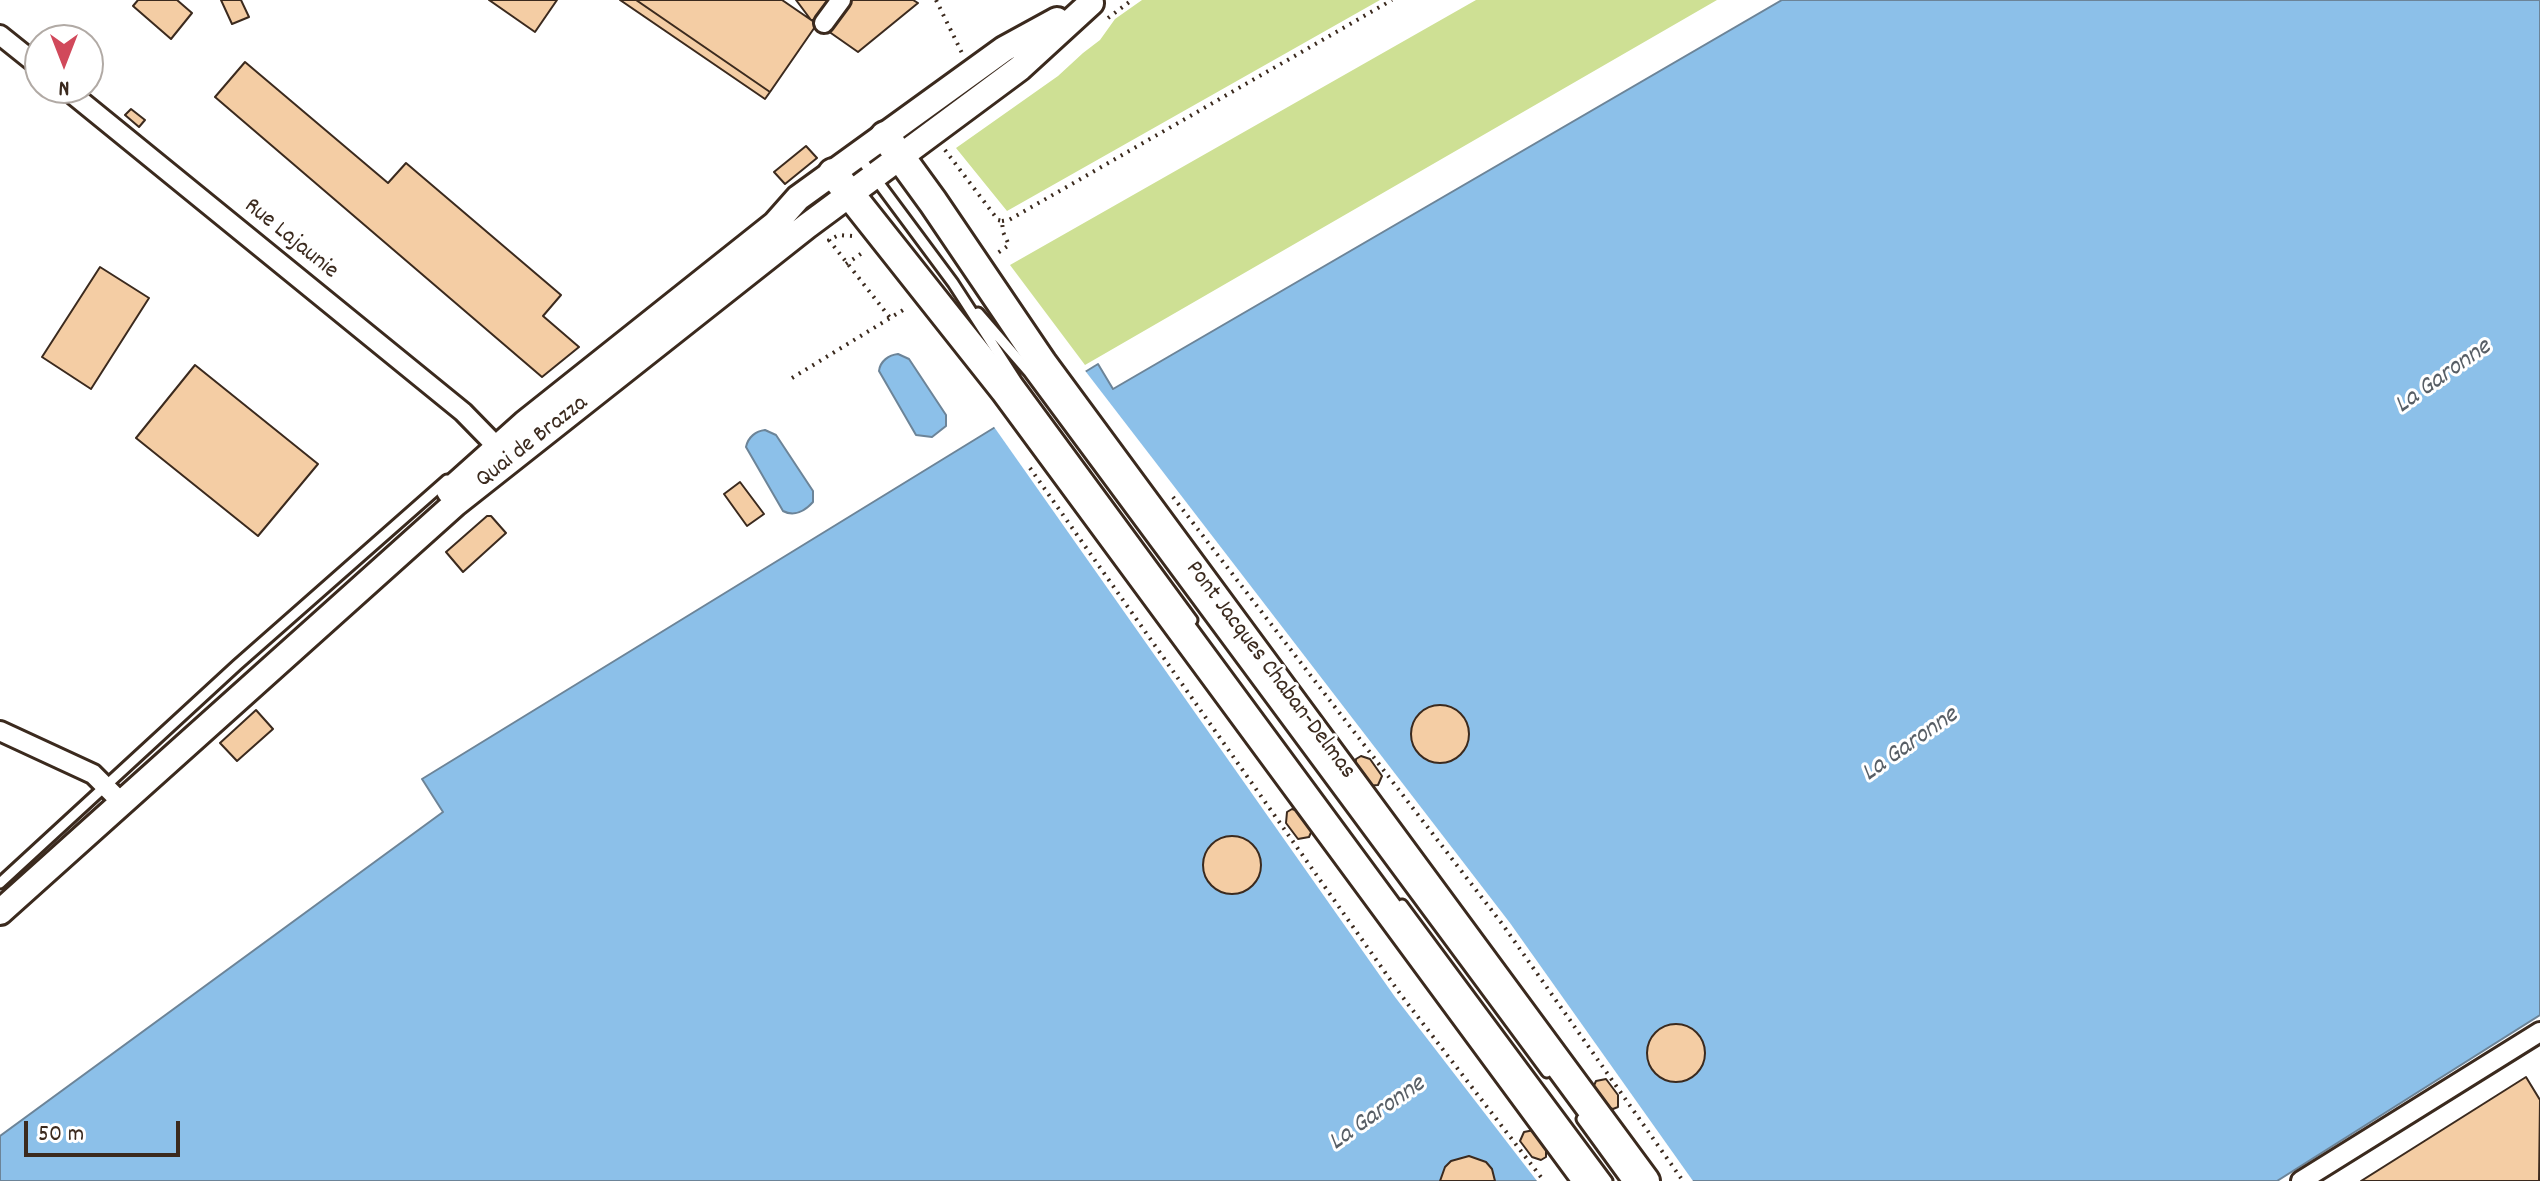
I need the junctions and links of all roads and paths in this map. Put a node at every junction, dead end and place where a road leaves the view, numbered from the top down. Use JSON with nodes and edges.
{"nodes":[{"id":1,"x":841,"y":0,"type":"edge"},
{"id":2,"x":936,"y":0,"type":"edge"},
{"id":3,"x":1392,"y":0,"type":"edge"},
{"id":4,"x":1093,"y":1,"type":"edge"},
{"id":5,"x":824,"y":23,"type":"dead end"},
{"id":6,"x":0,"y":35,"type":"edge"},
{"id":7,"x":24,"y":54,"type":"edge"},
{"id":8,"x":964,"y":55,"type":"dead end"},
{"id":9,"x":85,"y":104,"type":"edge"},
{"id":10,"x":892,"y":146,"type":"junction"},
{"id":11,"x":944,"y":148,"type":"dead end"},
{"id":12,"x":858,"y":155,"type":"junction"},
{"id":13,"x":875,"y":175,"type":"junction"},
{"id":14,"x":841,"y":184,"type":"junction"},
{"id":15,"x":1002,"y":221,"type":"junction"},
{"id":16,"x":998,"y":253,"type":"dead end"},
{"id":17,"x":846,"y":264,"type":"junction"},
{"id":18,"x":953,"y":283,"type":"junction"},
{"id":19,"x":904,"y":309,"type":"dead end"},
{"id":20,"x":891,"y":319,"type":"junction"},
{"id":21,"x":1035,"y":368,"type":"junction"},
{"id":22,"x":792,"y":378,"type":"dead end"},
{"id":23,"x":1011,"y":386,"type":"junction"},
{"id":24,"x":496,"y":445,"type":"junction"},
{"id":25,"x":1030,"y":469,"type":"dead end"},
{"id":26,"x":1165,"y":486,"type":"dead end"},
{"id":27,"x":1194,"y":623,"type":"dead end"},
{"id":28,"x":0,"y":731,"type":"edge"},
{"id":29,"x":109,"y":790,"type":"junction"},
{"id":30,"x":0,"y":883,"type":"edge"},
{"id":31,"x":0,"y":896,"type":"edge"},
{"id":32,"x":1399,"y":901,"type":"dead end"},
{"id":33,"x":1,"y":918,"type":"edge"},
{"id":34,"x":2540,"y":1032,"type":"edge"},
{"id":35,"x":1553,"y":1080,"type":"dead end"},
{"id":36,"x":1572,"y":1105,"type":"dead end"},
{"id":37,"x":1544,"y":1181,"type":"edge"},
{"id":38,"x":1588,"y":1181,"type":"edge"},
{"id":39,"x":1607,"y":1181,"type":"edge"},
{"id":40,"x":1627,"y":1181,"type":"edge"},
{"id":41,"x":1645,"y":1181,"type":"edge"},
{"id":42,"x":1683,"y":1181,"type":"edge"},
{"id":43,"x":2301,"y":1181,"type":"edge"}],
"edges":[{"from":1,"to":5,"type":"street"},
{"from":2,"to":8,"type":"path"},
{"from":3,"to":15,"type":"path"},
{"from":4,"to":10,"type":"main road","name":"Quai de Brazza"},
{"from":6,"to":7,"type":"street"},
{"from":9,"to":24,"type":"street","name":"Rue Lajaunie"},
{"from":10,"to":12,"type":"main road","name":"Quai de Brazza"},
{"from":10,"to":13,"type":"main road","name":"Quai de Brazza"},
{"from":10,"to":21,"type":"main road","name":"Pont Jacques Chaban-Delmas"},
{"from":11,"to":15,"type":"path"},
{"from":12,"to":13,"type":"lane"},
{"from":12,"to":14,"type":"main road","name":"Quai de Brazza"},
{"from":13,"to":14,"type":"main road","name":"Quai de Brazza"},
{"from":13,"to":18,"type":"lane"},
{"from":14,"to":23,"type":"main road","name":"Pont Jacques Chaban-Delmas"},
{"from":14,"to":24,"type":"main road","name":"Quai de Brazza"},
{"from":14,"to":24,"type":"main road","name":"Quai de Brazza"},
{"from":15,"to":16,"type":"path"},
{"from":17,"to":17,"type":"path"},
{"from":17,"to":20,"type":"path"},
{"from":18,"to":21,"type":"lane"},
{"from":18,"to":23,"type":"lane"},
{"from":19,"to":20,"type":"path"},
{"from":20,"to":22,"type":"path"},
{"from":21,"to":35,"type":"lane"},
{"from":21,"to":41,"type":"main road","name":"Pont Jacques Chaban-Delmas"},
{"from":23,"to":27,"type":"lane"},
{"from":23,"to":38,"type":"main road","name":"Pont Jacques Chaban-Delmas"},
{"from":24,"to":29,"type":"main road","name":"Quai de Brazza"},
{"from":24,"to":33,"type":"lane"},
{"from":25,"to":37,"type":"path"},
{"from":26,"to":42,"type":"path"},
{"from":28,"to":29,"type":"street"},
{"from":29,"to":30,"type":"lane"},
{"from":29,"to":31,"type":"main road","name":"Quai de Brazza"},
{"from":29,"to":33,"type":"main road","name":"Quai de Brazza"},
{"from":32,"to":39,"type":"lane"},
{"from":34,"to":43,"type":"street"},
{"from":36,"to":40,"type":"lane"}]}
